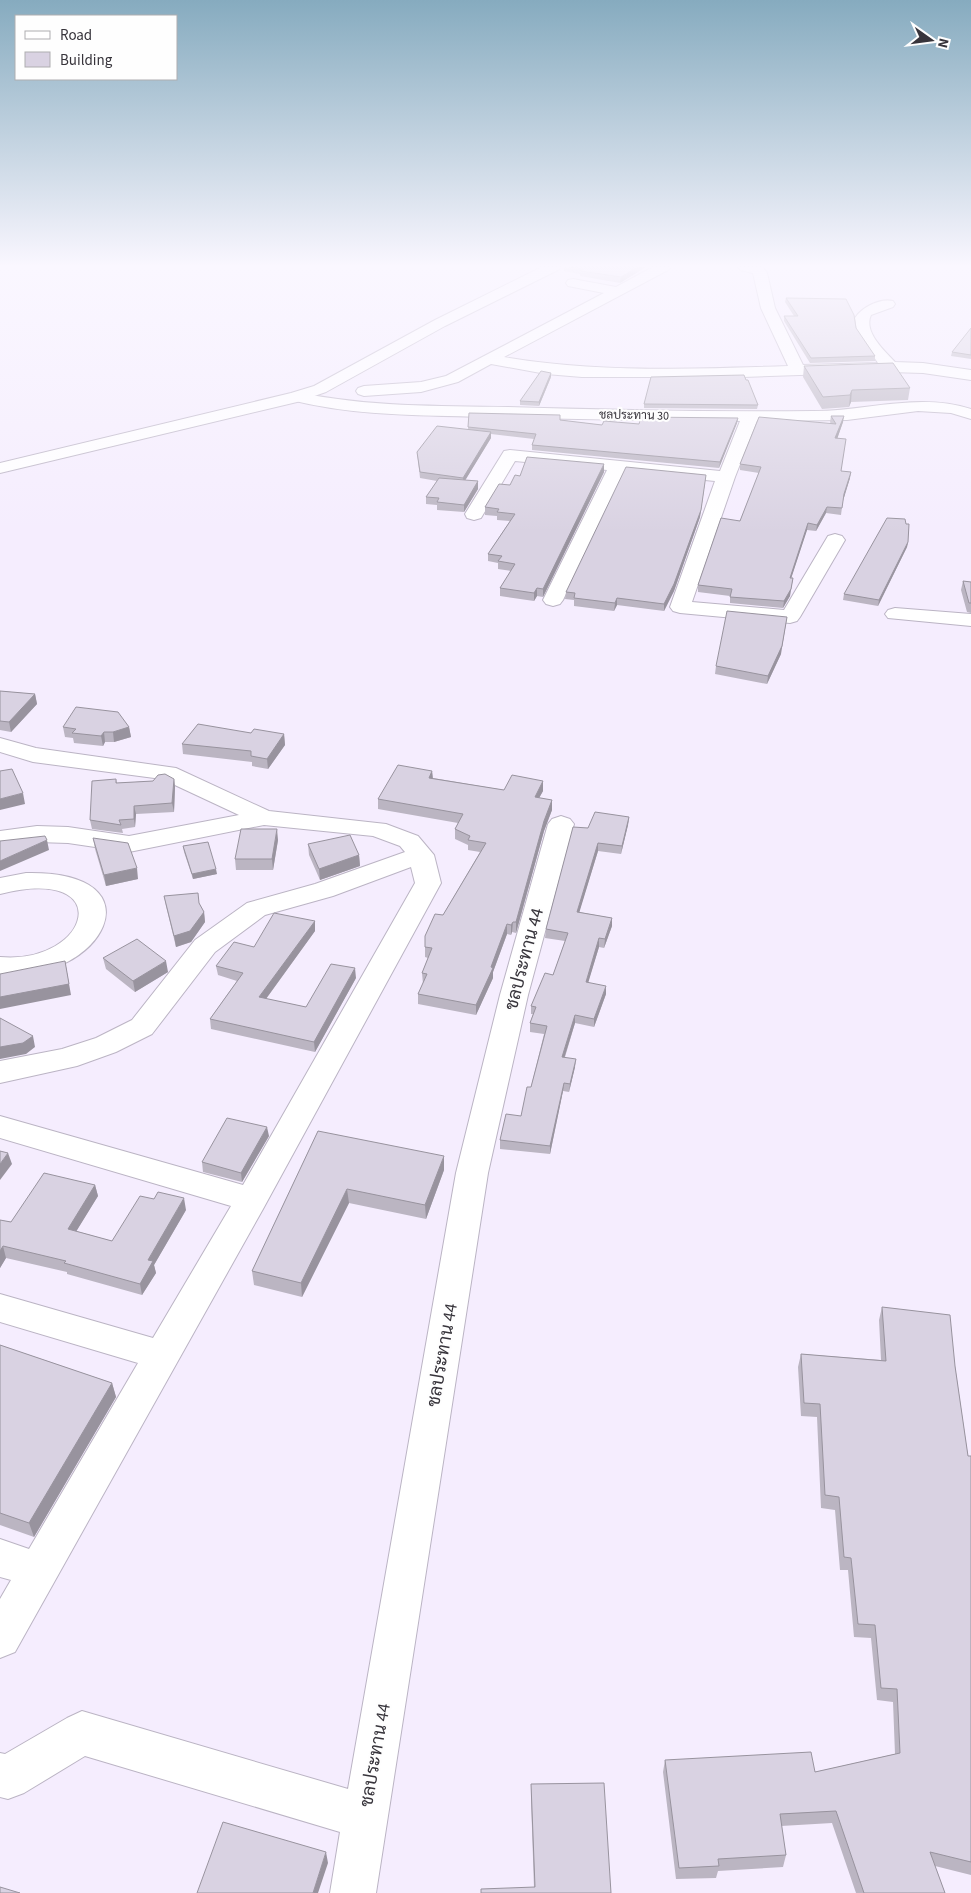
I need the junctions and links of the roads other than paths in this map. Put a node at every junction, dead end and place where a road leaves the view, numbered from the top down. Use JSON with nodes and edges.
{"nodes":[{"id":1,"x":381,"y":355,"type":"edge"},
{"id":2,"x":500,"y":355,"type":"edge"},
{"id":3,"x":791,"y":355,"type":"edge"},
{"id":4,"x":881,"y":355,"type":"edge"},
{"id":5,"x":492,"y":360,"type":"junction"},
{"id":6,"x":890,"y":367,"type":"junction"},
{"id":7,"x":798,"y":371,"type":"junction"},
{"id":8,"x":971,"y":375,"type":"edge"},
{"id":9,"x":320,"y":389,"type":"junction"},
{"id":10,"x":297,"y":397,"type":"junction"},
{"id":11,"x":971,"y":414,"type":"edge"},
{"id":12,"x":750,"y":416,"type":"junction"},
{"id":13,"x":618,"y":465,"type":"junction"},
{"id":14,"x":0,"y":468,"type":"edge"},
{"id":15,"x":726,"y":477,"type":"junction"},
{"id":16,"x":474,"y":514,"type":"dead end"},
{"id":17,"x":835,"y":540,"type":"dead end"},
{"id":18,"x":553,"y":600,"type":"dead end"},
{"id":19,"x":894,"y":614,"type":"dead end"},
{"id":20,"x":971,"y":620,"type":"edge"},
{"id":21,"x":0,"y":746,"type":"edge"},
{"id":22,"x":33,"y":756,"type":"junction"},
{"id":23,"x":0,"y":763,"type":"edge"},
{"id":24,"x":264,"y":818,"type":"junction"},
{"id":25,"x":561,"y":824,"type":"dead end"},
{"id":26,"x":0,"y":839,"type":"edge"},
{"id":27,"x":421,"y":855,"type":"junction"},
{"id":28,"x":0,"y":886,"type":"edge"},
{"id":29,"x":0,"y":966,"type":"edge"},
{"id":30,"x":0,"y":1072,"type":"edge"},
{"id":31,"x":0,"y":1127,"type":"edge"},
{"id":32,"x":251,"y":1200,"type":"junction"},
{"id":33,"x":0,"y":1308,"type":"edge"},
{"id":34,"x":162,"y":1355,"type":"junction"},
{"id":35,"x":0,"y":1558,"type":"edge"},
{"id":36,"x":39,"y":1571,"type":"junction"},
{"id":37,"x":0,"y":1638,"type":"edge"},
{"id":38,"x":0,"y":1775,"type":"edge"},
{"id":39,"x":364,"y":1816,"type":"junction"},
{"id":40,"x":352,"y":1893,"type":"edge"}],
"edges":[{"from":1,"to":9,"type":"street"},
{"from":2,"to":5,"type":"street"},
{"from":3,"to":7,"type":"street"},
{"from":4,"to":6,"type":"street"},
{"from":5,"to":7,"type":"street"},
{"from":5,"to":9,"type":"street"},
{"from":6,"to":7,"type":"street"},
{"from":6,"to":8,"type":"street"},
{"from":9,"to":10,"type":"street"},
{"from":10,"to":12,"type":"street","name":"ชลประทาน 30"},
{"from":10,"to":14,"type":"street"},
{"from":11,"to":12,"type":"street","name":"ชลประทาน 30"},
{"from":12,"to":15,"type":"street"},
{"from":13,"to":15,"type":"street"},
{"from":13,"to":16,"type":"street"},
{"from":13,"to":18,"type":"street"},
{"from":15,"to":17,"type":"street"},
{"from":19,"to":20,"type":"street"},
{"from":21,"to":22,"type":"street"},
{"from":22,"to":23,"type":"street"},
{"from":22,"to":24,"type":"street"},
{"from":24,"to":26,"type":"street"},
{"from":24,"to":27,"type":"street"},
{"from":25,"to":39,"type":"street","name":"ชลประทาน 44"},
{"from":27,"to":30,"type":"street"},
{"from":27,"to":32,"type":"street"},
{"from":28,"to":29,"type":"street"},
{"from":31,"to":32,"type":"street"},
{"from":32,"to":34,"type":"street"},
{"from":33,"to":34,"type":"street"},
{"from":34,"to":36,"type":"street"},
{"from":35,"to":36,"type":"street"},
{"from":36,"to":37,"type":"street"},
{"from":38,"to":39,"type":"street"},
{"from":39,"to":40,"type":"street","name":"ชลประทาน 44"}]}
